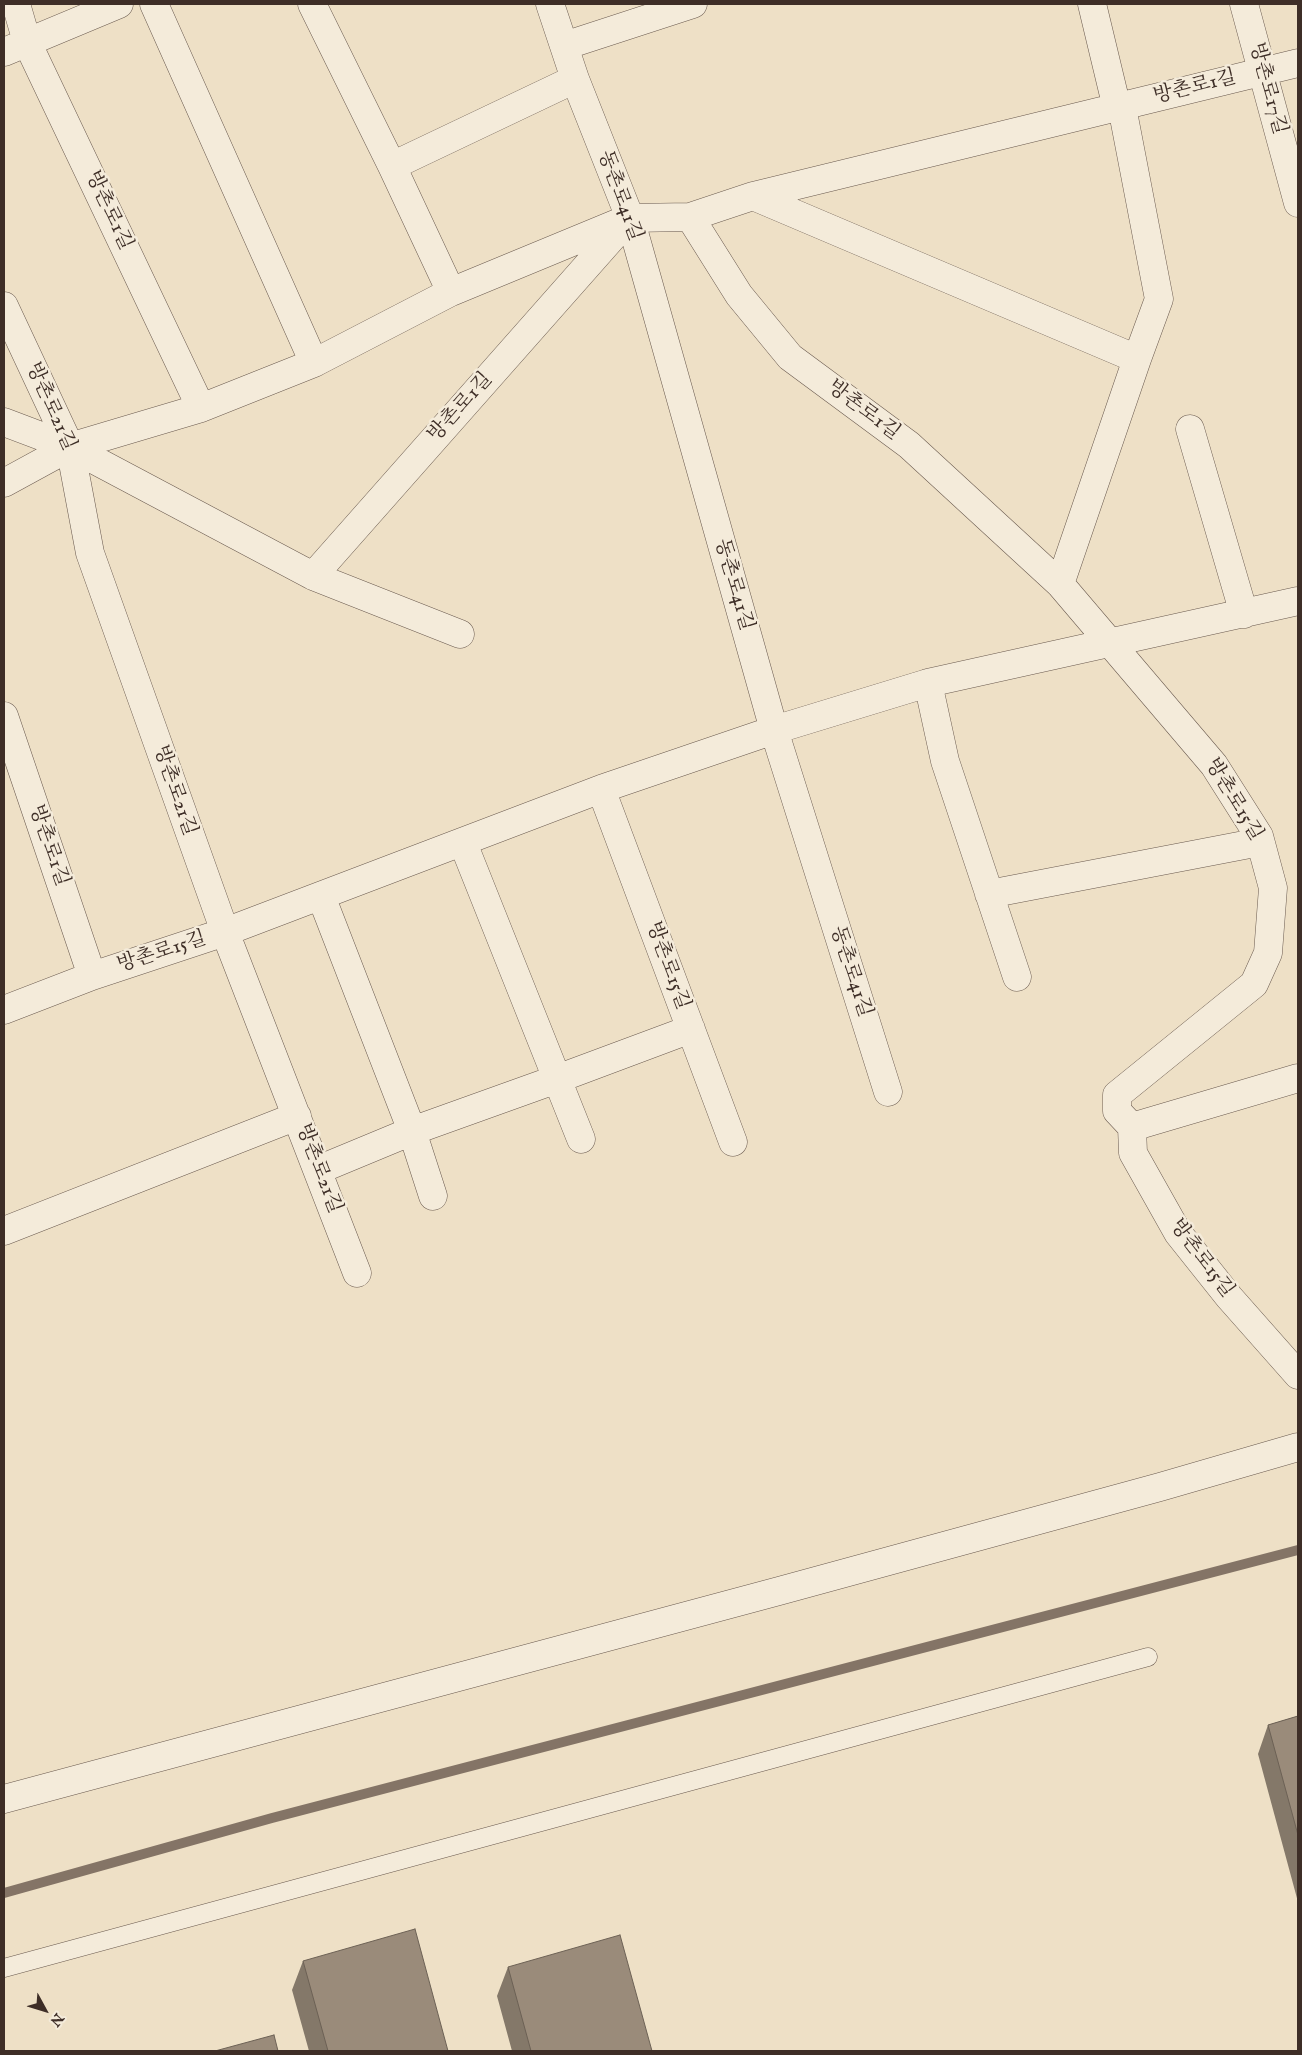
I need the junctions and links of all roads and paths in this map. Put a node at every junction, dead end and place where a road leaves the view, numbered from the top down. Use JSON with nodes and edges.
{"nodes":[{"id":1,"x":16,"y":4,"type":"edge"},
{"id":2,"x":119,"y":4,"type":"edge"},
{"id":3,"x":154,"y":4,"type":"edge"},
{"id":4,"x":312,"y":4,"type":"edge"},
{"id":5,"x":550,"y":4,"type":"edge"},
{"id":6,"x":693,"y":4,"type":"edge"},
{"id":7,"x":1092,"y":4,"type":"edge"},
{"id":8,"x":1244,"y":4,"type":"edge"},
{"id":9,"x":564,"y":46,"type":"junction"},
{"id":10,"x":16,"y":47,"type":"edge"},
{"id":11,"x":1298,"y":63,"type":"edge"},
{"id":12,"x":1261,"y":71,"type":"junction"},
{"id":13,"x":575,"y":79,"type":"junction"},
{"id":14,"x":1119,"y":107,"type":"junction"},
{"id":15,"x":392,"y":166,"type":"junction"},
{"id":16,"x":753,"y":196,"type":"junction"},
{"id":17,"x":1298,"y":203,"type":"edge"},
{"id":18,"x":690,"y":217,"type":"junction"},
{"id":19,"x":630,"y":218,"type":"junction"},
{"id":20,"x":451,"y":292,"type":"junction"},
{"id":21,"x":4,"y":306,"type":"edge"},
{"id":22,"x":1137,"y":359,"type":"junction"},
{"id":23,"x":314,"y":363,"type":"junction"},
{"id":24,"x":201,"y":408,"type":"junction"},
{"id":25,"x":4,"y":422,"type":"edge"},
{"id":26,"x":1190,"y":428,"type":"dead end"},
{"id":27,"x":70,"y":447,"type":"junction"},
{"id":28,"x":4,"y":483,"type":"edge"},
{"id":29,"x":313,"y":576,"type":"junction"},
{"id":30,"x":1060,"y":584,"type":"junction"},
{"id":31,"x":1298,"y":601,"type":"edge"},
{"id":32,"x":1244,"y":614,"type":"junction"},
{"id":33,"x":460,"y":634,"type":"dead end"},
{"id":34,"x":1110,"y":642,"type":"junction"},
{"id":35,"x":928,"y":684,"type":"junction"},
{"id":36,"x":4,"y":716,"type":"edge"},
{"id":37,"x":774,"y":730,"type":"junction"},
{"id":38,"x":602,"y":789,"type":"junction"},
{"id":39,"x":463,"y":842,"type":"junction"},
{"id":40,"x":1260,"y":842,"type":"junction"},
{"id":41,"x":989,"y":894,"type":"junction"},
{"id":42,"x":321,"y":896,"type":"junction"},
{"id":43,"x":224,"y":932,"type":"junction"},
{"id":44,"x":92,"y":976,"type":"junction"},
{"id":45,"x":1017,"y":977,"type":"dead end"},
{"id":46,"x":4,"y":1010,"type":"edge"},
{"id":47,"x":691,"y":1028,"type":"junction"},
{"id":48,"x":1298,"y":1078,"type":"edge"},
{"id":49,"x":558,"y":1080,"type":"junction"},
{"id":50,"x":888,"y":1092,"type":"dead end"},
{"id":51,"x":298,"y":1116,"type":"junction"},
{"id":52,"x":1132,"y":1127,"type":"junction"},
{"id":53,"x":412,"y":1131,"type":"junction"},
{"id":54,"x":581,"y":1139,"type":"dead end"},
{"id":55,"x":733,"y":1142,"type":"dead end"},
{"id":56,"x":318,"y":1170,"type":"junction"},
{"id":57,"x":433,"y":1196,"type":"dead end"},
{"id":58,"x":4,"y":1231,"type":"edge"},
{"id":59,"x":357,"y":1273,"type":"dead end"},
{"id":60,"x":1298,"y":1375,"type":"edge"},
{"id":61,"x":1298,"y":1447,"type":"edge"},
{"id":62,"x":1148,"y":1657,"type":"dead end"},
{"id":63,"x":4,"y":1799,"type":"edge"},
{"id":64,"x":4,"y":1968,"type":"edge"}],
"edges":[{"from":1,"to":10,"type":"street","name":"방촌로1길"},
{"from":2,"to":10,"type":"street"},
{"from":3,"to":23,"type":"street"},
{"from":4,"to":15,"type":"street"},
{"from":5,"to":9,"type":"street","name":"동촌로41길"},
{"from":6,"to":9,"type":"street"},
{"from":7,"to":14,"type":"street"},
{"from":8,"to":12,"type":"street","name":"방촌로17길"},
{"from":9,"to":13,"type":"street","name":"동촌로41길"},
{"from":10,"to":24,"type":"street","name":"방촌로1길"},
{"from":11,"to":12,"type":"street","name":"방촌로1길"},
{"from":12,"to":14,"type":"street","name":"방촌로1길"},
{"from":12,"to":17,"type":"street","name":"방촌로17길"},
{"from":13,"to":15,"type":"street"},
{"from":13,"to":19,"type":"street","name":"동촌로41길"},
{"from":14,"to":16,"type":"street","name":"방촌로1길"},
{"from":14,"to":22,"type":"street"},
{"from":15,"to":20,"type":"street"},
{"from":16,"to":18,"type":"street","name":"방촌로1길"},
{"from":16,"to":22,"type":"street"},
{"from":18,"to":19,"type":"street","name":"방촌로1길"},
{"from":18,"to":30,"type":"street","name":"방촌로1길"},
{"from":19,"to":20,"type":"street","name":"방촌로1길"},
{"from":19,"to":29,"type":"street","name":"방촌로1길"},
{"from":19,"to":37,"type":"street","name":"동촌로41길"},
{"from":20,"to":23,"type":"street","name":"방촌로1길"},
{"from":21,"to":27,"type":"street","name":"방촌로21길"},
{"from":22,"to":30,"type":"street"},
{"from":23,"to":24,"type":"street","name":"방촌로1길"},
{"from":24,"to":27,"type":"street","name":"방촌로1길"},
{"from":25,"to":27,"type":"street"},
{"from":26,"to":32,"type":"street"},
{"from":27,"to":28,"type":"street","name":"방촌로1길"},
{"from":27,"to":29,"type":"street"},
{"from":27,"to":43,"type":"street","name":"방촌로21길"},
{"from":29,"to":33,"type":"street"},
{"from":30,"to":34,"type":"street","name":"방촌로1길"},
{"from":31,"to":32,"type":"street","name":"방촌로15길"},
{"from":32,"to":34,"type":"street","name":"방촌로15길"},
{"from":34,"to":35,"type":"street","name":"방촌로15길"},
{"from":34,"to":40,"type":"street","name":"방촌로15길"},
{"from":35,"to":37,"type":"street","name":"방촌로15길"},
{"from":35,"to":41,"type":"street"},
{"from":36,"to":44,"type":"street","name":"방촌로1길"},
{"from":37,"to":38,"type":"street","name":"방촌로15길"},
{"from":37,"to":50,"type":"street","name":"동촌로41길"},
{"from":38,"to":39,"type":"street","name":"방촌로15길"},
{"from":38,"to":47,"type":"street","name":"방촌로15길"},
{"from":39,"to":42,"type":"street","name":"방촌로15길"},
{"from":39,"to":49,"type":"street"},
{"from":40,"to":41,"type":"street"},
{"from":40,"to":52,"type":"street","name":"방촌로15길"},
{"from":41,"to":45,"type":"street"},
{"from":42,"to":43,"type":"street","name":"방촌로15길"},
{"from":42,"to":53,"type":"street"},
{"from":43,"to":44,"type":"street","name":"방촌로15길"},
{"from":43,"to":51,"type":"street","name":"방촌로21길"},
{"from":44,"to":46,"type":"street","name":"방촌로15길"},
{"from":47,"to":49,"type":"street"},
{"from":47,"to":55,"type":"street","name":"방촌로15길"},
{"from":48,"to":52,"type":"street"},
{"from":49,"to":53,"type":"street"},
{"from":49,"to":54,"type":"street"},
{"from":51,"to":56,"type":"street","name":"방촌로21길"},
{"from":51,"to":58,"type":"street"},
{"from":52,"to":60,"type":"street","name":"방촌로15길"},
{"from":53,"to":56,"type":"street"},
{"from":53,"to":57,"type":"street"},
{"from":56,"to":59,"type":"street","name":"방촌로21길"},
{"from":61,"to":63,"type":"street"},
{"from":62,"to":64,"type":"lane"}]}
